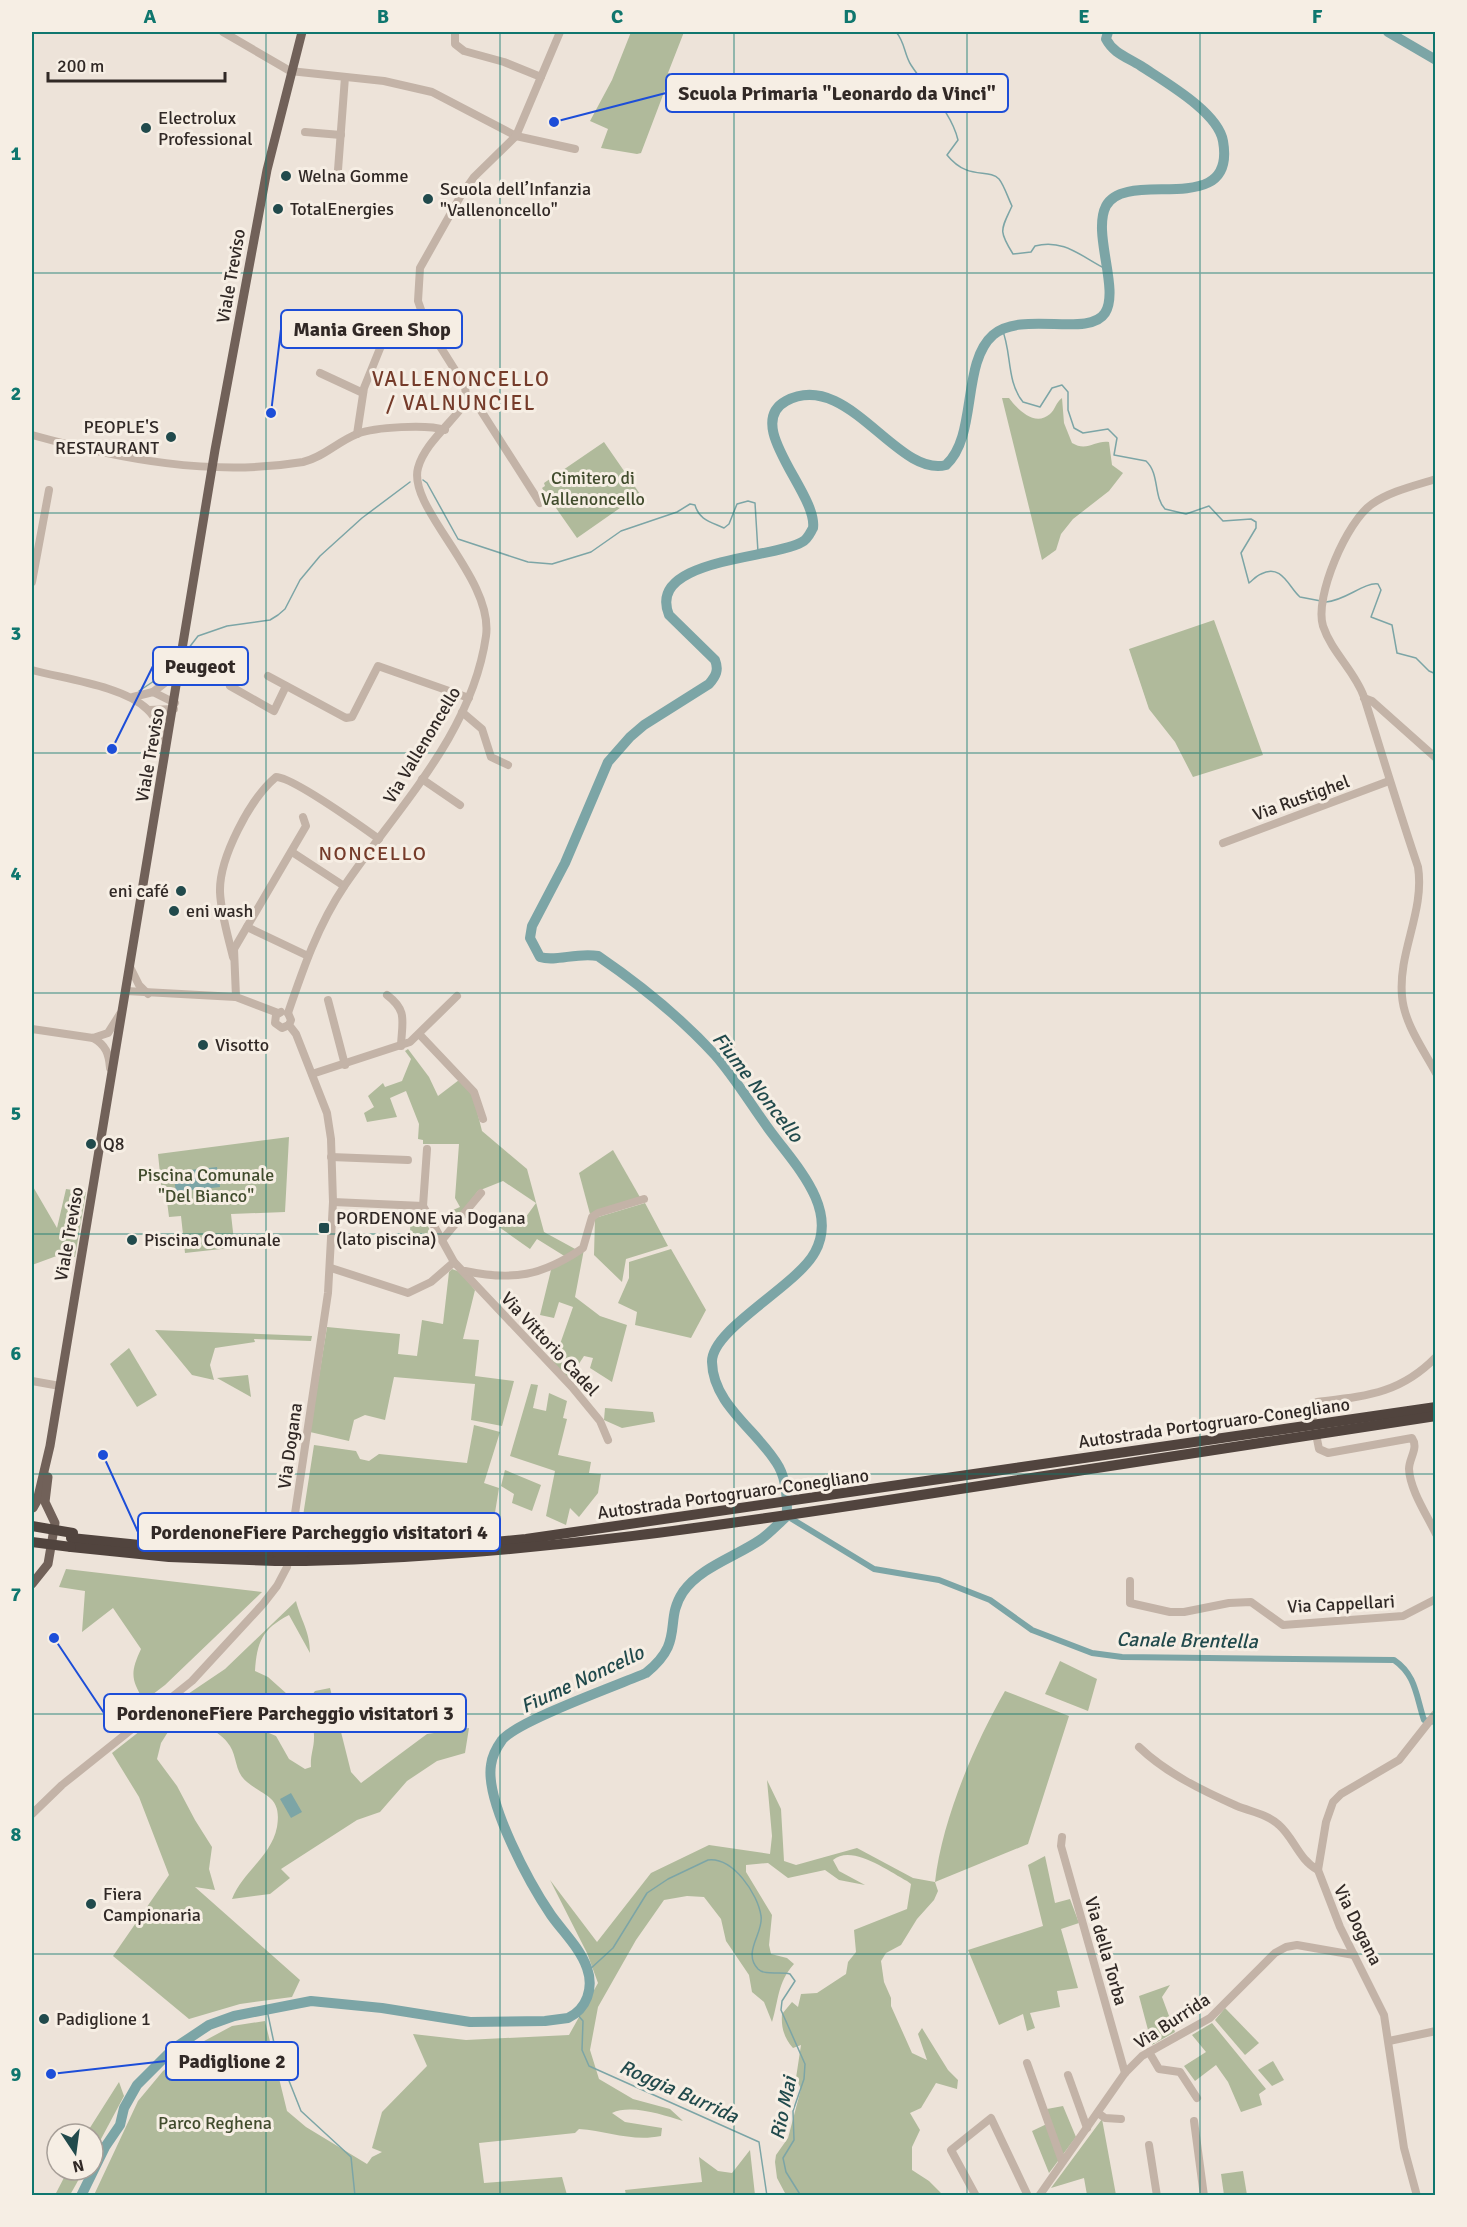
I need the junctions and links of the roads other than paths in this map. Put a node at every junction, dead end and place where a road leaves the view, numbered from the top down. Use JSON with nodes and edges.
{"nodes":[{"id":1,"x":223,"y":32,"type":"edge"},
{"id":2,"x":302,"y":32,"type":"edge"},
{"id":3,"x":454,"y":32,"type":"edge"},
{"id":4,"x":560,"y":32,"type":"edge"},
{"id":5,"x":290,"y":71,"type":"junction"},
{"id":6,"x":345,"y":77,"type":"junction"},
{"id":7,"x":541,"y":77,"type":"junction"},
{"id":8,"x":305,"y":132,"type":"dead end"},
{"id":9,"x":340,"y":135,"type":"junction"},
{"id":10,"x":516,"y":136,"type":"junction"},
{"id":11,"x":575,"y":149,"type":"dead end"},
{"id":12,"x":338,"y":170,"type":"dead end"},
{"id":13,"x":385,"y":336,"type":"dead end"},
{"id":14,"x":320,"y":374,"type":"dead end"},
{"id":15,"x":363,"y":393,"type":"junction"},
{"id":16,"x":466,"y":397,"type":"junction"},
{"id":17,"x":445,"y":430,"type":"junction"},
{"id":18,"x":357,"y":434,"type":"junction"},
{"id":19,"x":32,"y":435,"type":"edge"},
{"id":20,"x":212,"y":469,"type":"junction"},
{"id":21,"x":1436,"y":479,"type":"edge"},
{"id":22,"x":49,"y":490,"type":"dead end"},
{"id":23,"x":540,"y":503,"type":"dead end"},
{"id":24,"x":32,"y":582,"type":"edge"},
{"id":25,"x":181,"y":669,"type":"junction"},
{"id":26,"x":32,"y":670,"type":"edge"},
{"id":27,"x":268,"y":676,"type":"dead end"},
{"id":28,"x":230,"y":686,"type":"dead end"},
{"id":29,"x":286,"y":686,"type":"junction"},
{"id":30,"x":153,"y":692,"type":"junction"},
{"id":31,"x":133,"y":698,"type":"junction"},
{"id":32,"x":469,"y":698,"type":"junction"},
{"id":33,"x":1364,"y":698,"type":"junction"},
{"id":34,"x":175,"y":706,"type":"junction"},
{"id":35,"x":149,"y":710,"type":"junction"},
{"id":36,"x":462,"y":712,"type":"junction"},
{"id":37,"x":167,"y":750,"type":"junction"},
{"id":38,"x":1436,"y":758,"type":"edge"},
{"id":39,"x":508,"y":765,"type":"dead end"},
{"id":40,"x":422,"y":779,"type":"junction"},
{"id":41,"x":1389,"y":782,"type":"junction"},
{"id":42,"x":460,"y":805,"type":"dead end"},
{"id":43,"x":303,"y":817,"type":"dead end"},
{"id":44,"x":379,"y":839,"type":"junction"},
{"id":45,"x":1223,"y":843,"type":"dead end"},
{"id":46,"x":292,"y":852,"type":"junction"},
{"id":47,"x":344,"y":886,"type":"junction"},
{"id":48,"x":247,"y":927,"type":"junction"},
{"id":49,"x":308,"y":956,"type":"junction"},
{"id":50,"x":232,"y":957,"type":"junction"},
{"id":51,"x":130,"y":966,"type":"junction"},
{"id":52,"x":126,"y":991,"type":"junction"},
{"id":53,"x":148,"y":994,"type":"junction"},
{"id":54,"x":387,"y":995,"type":"dead end"},
{"id":55,"x":457,"y":996,"type":"dead end"},
{"id":56,"x":236,"y":997,"type":"junction"},
{"id":57,"x":328,"y":1000,"type":"dead end"},
{"id":58,"x":122,"y":1010,"type":"junction"},
{"id":59,"x":278,"y":1013,"type":"junction"},
{"id":60,"x":288,"y":1013,"type":"junction"},
{"id":61,"x":289,"y":1025,"type":"junction"},
{"id":62,"x":32,"y":1029,"type":"edge"},
{"id":63,"x":420,"y":1035,"type":"junction"},
{"id":64,"x":103,"y":1039,"type":"junction"},
{"id":65,"x":117,"y":1042,"type":"junction"},
{"id":66,"x":401,"y":1046,"type":"junction"},
{"id":67,"x":345,"y":1065,"type":"junction"},
{"id":68,"x":1436,"y":1073,"type":"edge"},
{"id":69,"x":312,"y":1074,"type":"junction"},
{"id":70,"x":111,"y":1075,"type":"junction"},
{"id":71,"x":483,"y":1119,"type":"dead end"},
{"id":72,"x":427,"y":1149,"type":"dead end"},
{"id":73,"x":331,"y":1157,"type":"junction"},
{"id":74,"x":408,"y":1160,"type":"dead end"},
{"id":75,"x":481,"y":1193,"type":"dead end"},
{"id":76,"x":644,"y":1199,"type":"dead end"},
{"id":77,"x":333,"y":1202,"type":"junction"},
{"id":78,"x":423,"y":1206,"type":"junction"},
{"id":79,"x":442,"y":1240,"type":"junction"},
{"id":80,"x":454,"y":1262,"type":"junction"},
{"id":81,"x":331,"y":1268,"type":"junction"},
{"id":82,"x":465,"y":1271,"type":"junction"},
{"id":83,"x":1436,"y":1357,"type":"edge"},
{"id":84,"x":32,"y":1381,"type":"edge"},
{"id":85,"x":60,"y":1386,"type":"junction"},
{"id":86,"x":1436,"y":1407,"type":"edge"},
{"id":87,"x":1436,"y":1416,"type":"edge"},
{"id":88,"x":1313,"y":1417,"type":"dead end"},
{"id":89,"x":1317,"y":1439,"type":"dead end"},
{"id":90,"x":608,"y":1440,"type":"dead end"},
{"id":91,"x":50,"y":1446,"type":"junction"},
{"id":92,"x":1122,"y":1459,"type":"junction"},
{"id":93,"x":42,"y":1480,"type":"junction"},
{"id":94,"x":32,"y":1496,"type":"edge"},
{"id":95,"x":32,"y":1508,"type":"edge"},
{"id":96,"x":48,"y":1511,"type":"junction"},
{"id":97,"x":32,"y":1526,"type":"edge"},
{"id":98,"x":32,"y":1532,"type":"edge"},
{"id":99,"x":1436,"y":1534,"type":"edge"},
{"id":100,"x":32,"y":1542,"type":"edge"},
{"id":101,"x":71,"y":1543,"type":"junction"},
{"id":102,"x":32,"y":1548,"type":"edge"},
{"id":103,"x":277,"y":1556,"type":"junction"},
{"id":104,"x":35,"y":1573,"type":"edge"},
{"id":105,"x":1130,"y":1581,"type":"dead end"},
{"id":106,"x":32,"y":1584,"type":"edge"},
{"id":107,"x":1436,"y":1599,"type":"edge"},
{"id":108,"x":1435,"y":1715,"type":"edge"},
{"id":109,"x":1139,"y":1747,"type":"dead end"},
{"id":110,"x":1187,"y":1782,"type":"junction"},
{"id":111,"x":1182,"y":1791,"type":"dead end"},
{"id":112,"x":32,"y":1812,"type":"edge"},
{"id":113,"x":1062,"y":1837,"type":"dead end"},
{"id":114,"x":1317,"y":1870,"type":"junction"},
{"id":115,"x":1354,"y":1955,"type":"junction"},
{"id":116,"x":1436,"y":2031,"type":"edge"},
{"id":117,"x":1389,"y":2041,"type":"junction"},
{"id":118,"x":1149,"y":2052,"type":"junction"},
{"id":119,"x":1027,"y":2063,"type":"dead end"},
{"id":120,"x":1125,"y":2073,"type":"junction"},
{"id":121,"x":1068,"y":2075,"type":"dead end"},
{"id":122,"x":1197,"y":2098,"type":"dead end"},
{"id":123,"x":1098,"y":2114,"type":"junction"},
{"id":124,"x":1121,"y":2119,"type":"dead end"},
{"id":125,"x":1194,"y":2121,"type":"dead end"},
{"id":126,"x":1087,"y":2128,"type":"junction"},
{"id":127,"x":1149,"y":2145,"type":"dead end"},
{"id":128,"x":1062,"y":2161,"type":"junction"},
{"id":129,"x":976,"y":2196,"type":"edge"},
{"id":130,"x":1028,"y":2196,"type":"edge"},
{"id":131,"x":1039,"y":2196,"type":"edge"},
{"id":132,"x":1157,"y":2196,"type":"edge"},
{"id":133,"x":1204,"y":2196,"type":"edge"},
{"id":134,"x":1417,"y":2196,"type":"edge"}],
"edges":[{"from":1,"to":5,"type":"street"},
{"from":2,"to":5,"type":"main road","name":"Viale Treviso"},
{"from":3,"to":7,"type":"street"},
{"from":4,"to":7,"type":"street"},
{"from":5,"to":6,"type":"street"},
{"from":5,"to":20,"type":"main road","name":"Viale Treviso"},
{"from":6,"to":9,"type":"street"},
{"from":6,"to":10,"type":"street"},
{"from":7,"to":10,"type":"street"},
{"from":8,"to":9,"type":"street"},
{"from":9,"to":12,"type":"street"},
{"from":10,"to":11,"type":"street"},
{"from":10,"to":16,"type":"street"},
{"from":13,"to":15,"type":"street"},
{"from":14,"to":15,"type":"street"},
{"from":15,"to":18,"type":"street"},
{"from":16,"to":17,"type":"street","name":"Via Vallenoncello"},
{"from":16,"to":23,"type":"street"},
{"from":17,"to":18,"type":"street"},
{"from":17,"to":32,"type":"street","name":"Via Vallenoncello"},
{"from":18,"to":20,"type":"street"},
{"from":19,"to":20,"type":"street"},
{"from":20,"to":25,"type":"main road","name":"Viale Treviso"},
{"from":21,"to":33,"type":"street"},
{"from":22,"to":24,"type":"street"},
{"from":25,"to":30,"type":"street"},
{"from":25,"to":34,"type":"main road","name":"Viale Treviso"},
{"from":26,"to":31,"type":"street"},
{"from":27,"to":29,"type":"street"},
{"from":28,"to":29,"type":"street"},
{"from":29,"to":32,"type":"street"},
{"from":30,"to":31,"type":"street"},
{"from":30,"to":34,"type":"street"},
{"from":31,"to":35,"type":"street"},
{"from":32,"to":36,"type":"street","name":"Via Vallenoncello"},
{"from":33,"to":38,"type":"street"},
{"from":33,"to":41,"type":"street"},
{"from":34,"to":35,"type":"street"},
{"from":34,"to":37,"type":"main road","name":"Viale Treviso"},
{"from":35,"to":37,"type":"street"},
{"from":36,"to":39,"type":"street"},
{"from":36,"to":40,"type":"street","name":"Via Vallenoncello"},
{"from":37,"to":51,"type":"main road","name":"Viale Treviso"},
{"from":40,"to":42,"type":"street"},
{"from":40,"to":44,"type":"street","name":"Via Vallenoncello"},
{"from":41,"to":45,"type":"street","name":"Via Rustighel"},
{"from":41,"to":68,"type":"street"},
{"from":43,"to":46,"type":"street"},
{"from":44,"to":47,"type":"street","name":"Via Vallenoncello"},
{"from":44,"to":50,"type":"street"},
{"from":46,"to":47,"type":"street"},
{"from":46,"to":48,"type":"street"},
{"from":47,"to":49,"type":"street","name":"Via Vallenoncello"},
{"from":48,"to":49,"type":"street"},
{"from":48,"to":50,"type":"street"},
{"from":49,"to":60,"type":"street","name":"Via Vallenoncello"},
{"from":50,"to":56,"type":"street"},
{"from":51,"to":52,"type":"main road","name":"Viale Treviso"},
{"from":51,"to":53,"type":"street"},
{"from":52,"to":53,"type":"street"},
{"from":52,"to":58,"type":"main road","name":"Viale Treviso"},
{"from":53,"to":56,"type":"street"},
{"from":54,"to":66,"type":"street"},
{"from":55,"to":63,"type":"street"},
{"from":56,"to":59,"type":"street"},
{"from":57,"to":67,"type":"street"},
{"from":58,"to":64,"type":"street"},
{"from":58,"to":65,"type":"main road","name":"Viale Treviso"},
{"from":59,"to":60,"type":"street"},
{"from":59,"to":61,"type":"street","name":"Via Dogana"},
{"from":60,"to":61,"type":"street","name":"Via Dogana"},
{"from":61,"to":69,"type":"street","name":"Via Dogana"},
{"from":62,"to":64,"type":"street"},
{"from":63,"to":66,"type":"street"},
{"from":63,"to":71,"type":"street"},
{"from":64,"to":65,"type":"street"},
{"from":64,"to":70,"type":"street"},
{"from":65,"to":70,"type":"main road","name":"Viale Treviso"},
{"from":66,"to":67,"type":"street"},
{"from":67,"to":69,"type":"street"},
{"from":69,"to":73,"type":"street","name":"Via Dogana"},
{"from":70,"to":85,"type":"main road","name":"Viale Treviso"},
{"from":72,"to":78,"type":"street"},
{"from":73,"to":74,"type":"street"},
{"from":73,"to":77,"type":"street","name":"Via Dogana"},
{"from":75,"to":79,"type":"street"},
{"from":76,"to":82,"type":"street","name":"Via Vittorio Cadel"},
{"from":77,"to":78,"type":"street"},
{"from":77,"to":81,"type":"street","name":"Via Dogana"},
{"from":78,"to":79,"type":"street","name":"Via Vittorio Cadel"},
{"from":79,"to":80,"type":"street","name":"Via Vittorio Cadel"},
{"from":80,"to":81,"type":"street"},
{"from":80,"to":82,"type":"street","name":"Via Vittorio Cadel"},
{"from":81,"to":112,"type":"street","name":"Via Dogana"},
{"from":82,"to":90,"type":"street","name":"Via Vittorio Cadel"},
{"from":83,"to":88,"type":"street"},
{"from":84,"to":85,"type":"street"},
{"from":85,"to":91,"type":"main road","name":"Viale Treviso"},
{"from":86,"to":92,"type":"highway","name":"Autostrada Portogruaro-Conegliano"},
{"from":87,"to":92,"type":"highway","name":"Autostrada Portogruaro-Conegliano"},
{"from":89,"to":99,"type":"street"},
{"from":91,"to":93,"type":"main road","name":"Viale Treviso"},
{"from":91,"to":96,"type":"main road","name":"Viale Treviso"},
{"from":92,"to":103,"type":"highway","name":"Autostrada Portogruaro-Conegliano","bridge":true},
{"from":93,"to":94,"type":"main road"},
{"from":93,"to":95,"type":"main road","name":"Viale Treviso"},
{"from":95,"to":96,"type":"main road","name":"Viale Treviso"},
{"from":96,"to":104,"type":"main road","name":"Viale Treviso"},
{"from":97,"to":101,"type":"highway","bridge":true},
{"from":98,"to":101,"type":"highway","name":"Autostrada Portogruaro-Conegliano"},
{"from":100,"to":101,"type":"highway","name":"Autostrada Portogruaro-Conegliano","bridge":true},
{"from":101,"to":102,"type":"highway"},
{"from":101,"to":103,"type":"highway","name":"Autostrada Portogruaro-Conegliano"},
{"from":101,"to":103,"type":"highway","name":"Autostrada Portogruaro-Conegliano"},
{"from":104,"to":106,"type":"main road","name":"Viale Treviso"},
{"from":105,"to":107,"type":"street","name":"Via Cappellari"},
{"from":108,"to":114,"type":"street","name":"Via Dogana"},
{"from":109,"to":110,"type":"street"},
{"from":110,"to":111,"type":"street"},
{"from":110,"to":114,"type":"street"},
{"from":113,"to":120,"type":"street","name":"Via della Torba"},
{"from":114,"to":115,"type":"street","name":"Via Dogana"},
{"from":115,"to":117,"type":"street","name":"Via Dogana"},
{"from":115,"to":118,"type":"street","name":"Via Burrida"},
{"from":116,"to":117,"type":"street"},
{"from":117,"to":134,"type":"street","name":"Via Dogana"},
{"from":118,"to":120,"type":"street","name":"Via Burrida"},
{"from":118,"to":122,"type":"street"},
{"from":119,"to":128,"type":"street"},
{"from":120,"to":123,"type":"street","name":"Via Burrida"},
{"from":121,"to":126,"type":"street"},
{"from":123,"to":124,"type":"street"},
{"from":123,"to":126,"type":"street","name":"Via Burrida"},
{"from":125,"to":133,"type":"street"},
{"from":126,"to":128,"type":"street","name":"Via Burrida"},
{"from":127,"to":132,"type":"street"},
{"from":128,"to":131,"type":"street","name":"Via Burrida"},
{"from":129,"to":130,"type":"street"}]}
